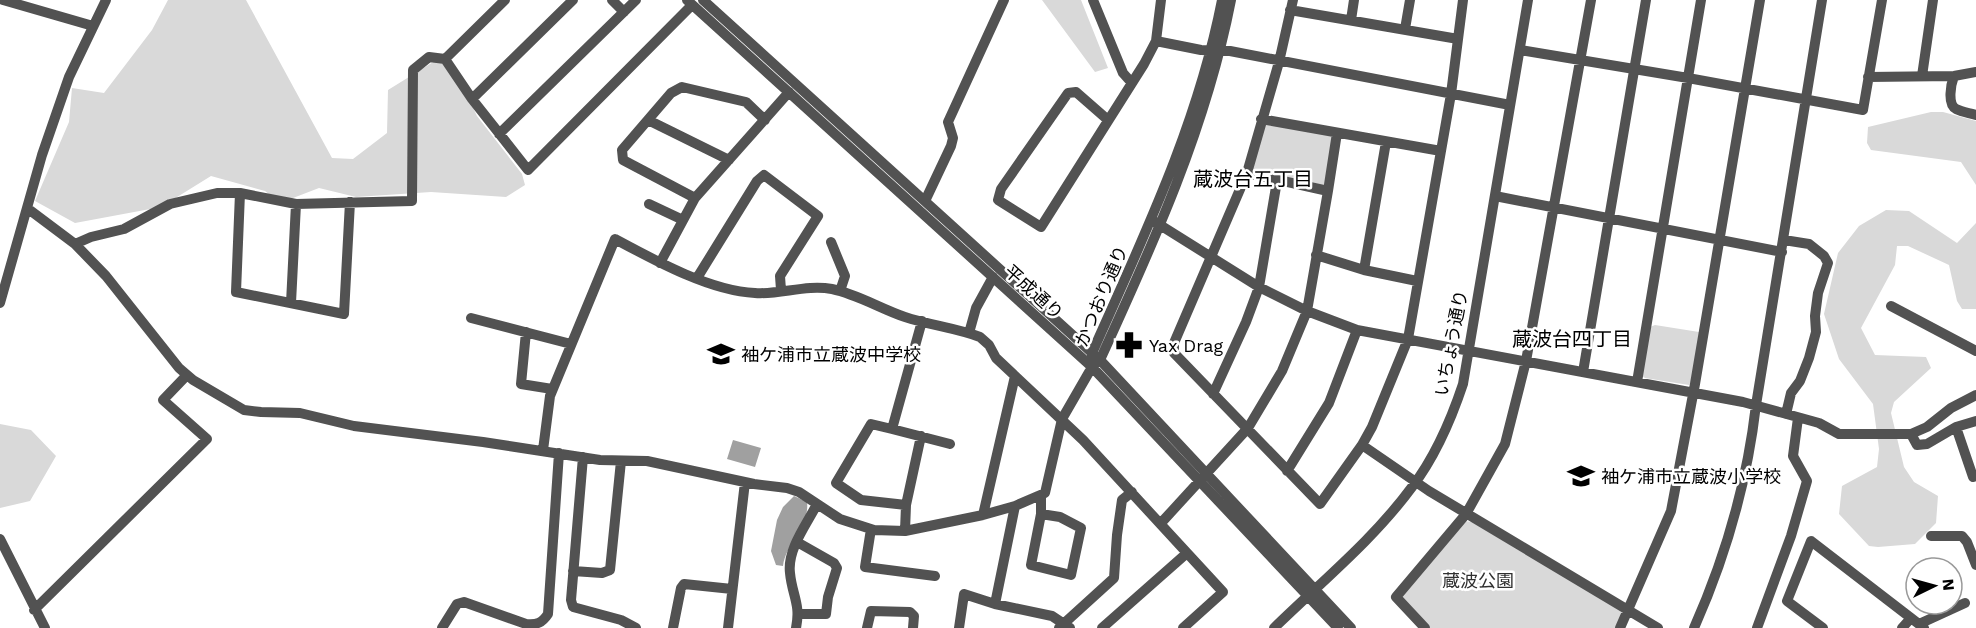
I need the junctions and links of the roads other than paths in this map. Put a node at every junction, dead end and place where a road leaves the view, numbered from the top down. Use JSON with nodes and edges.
{"nodes":[{"id":1,"x":3,"y":0,"type":"edge"},
{"id":2,"x":106,"y":0,"type":"edge"},
{"id":3,"x":505,"y":0,"type":"edge"},
{"id":4,"x":573,"y":0,"type":"edge"},
{"id":5,"x":612,"y":0,"type":"edge"},
{"id":6,"x":636,"y":0,"type":"edge"},
{"id":7,"x":704,"y":0,"type":"edge"},
{"id":8,"x":1004,"y":0,"type":"edge"},
{"id":9,"x":1094,"y":0,"type":"edge"},
{"id":10,"x":1161,"y":0,"type":"edge"},
{"id":11,"x":1221,"y":0,"type":"edge"},
{"id":12,"x":1231,"y":0,"type":"edge"},
{"id":13,"x":1354,"y":0,"type":"edge"},
{"id":14,"x":1410,"y":0,"type":"edge"},
{"id":15,"x":1463,"y":0,"type":"edge"},
{"id":16,"x":1528,"y":0,"type":"edge"},
{"id":17,"x":1591,"y":0,"type":"edge"},
{"id":18,"x":1646,"y":0,"type":"edge"},
{"id":19,"x":1701,"y":0,"type":"edge"},
{"id":20,"x":1760,"y":0,"type":"edge"},
{"id":21,"x":1822,"y":0,"type":"edge"},
{"id":22,"x":1882,"y":0,"type":"edge"},
{"id":23,"x":1933,"y":0,"type":"edge"},
{"id":24,"x":690,"y":2,"type":"edge"},
{"id":25,"x":1291,"y":5,"type":"edge"},
{"id":26,"x":624,"y":12,"type":"junction"},
{"id":27,"x":1351,"y":20,"type":"junction"},
{"id":28,"x":93,"y":26,"type":"junction"},
{"id":29,"x":1405,"y":29,"type":"junction"},
{"id":30,"x":1458,"y":39,"type":"junction"},
{"id":31,"x":1156,"y":41,"type":"junction"},
{"id":32,"x":1216,"y":50,"type":"junction"},
{"id":33,"x":1520,"y":50,"type":"junction"},
{"id":34,"x":445,"y":59,"type":"junction"},
{"id":35,"x":1580,"y":61,"type":"junction"},
{"id":36,"x":1278,"y":62,"type":"junction"},
{"id":37,"x":1634,"y":70,"type":"junction"},
{"id":38,"x":1976,"y":72,"type":"edge"},
{"id":39,"x":1922,"y":76,"type":"junction"},
{"id":40,"x":1954,"y":76,"type":"junction"},
{"id":41,"x":1868,"y":77,"type":"junction"},
{"id":42,"x":1688,"y":78,"type":"junction"},
{"id":43,"x":1131,"y":82,"type":"junction"},
{"id":44,"x":1745,"y":88,"type":"junction"},
{"id":45,"x":789,"y":92,"type":"junction"},
{"id":46,"x":1451,"y":93,"type":"junction"},
{"id":47,"x":472,"y":99,"type":"junction"},
{"id":48,"x":1806,"y":99,"type":"junction"},
{"id":49,"x":1510,"y":105,"type":"junction"},
{"id":50,"x":1976,"y":115,"type":"edge"},
{"id":51,"x":1262,"y":119,"type":"junction"},
{"id":52,"x":648,"y":120,"type":"junction"},
{"id":53,"x":765,"y":120,"type":"junction"},
{"id":54,"x":1108,"y":120,"type":"junction"},
{"id":55,"x":1337,"y":132,"type":"junction"},
{"id":56,"x":499,"y":134,"type":"junction"},
{"id":57,"x":1386,"y":142,"type":"junction"},
{"id":58,"x":1441,"y":151,"type":"junction"},
{"id":59,"x":729,"y":160,"type":"junction"},
{"id":60,"x":1247,"y":173,"type":"junction"},
{"id":61,"x":1277,"y":181,"type":"junction"},
{"id":62,"x":1328,"y":191,"type":"junction"},
{"id":63,"x":240,"y":193,"type":"junction"},
{"id":64,"x":1495,"y":196,"type":"junction"},
{"id":65,"x":694,"y":198,"type":"junction"},
{"id":66,"x":925,"y":201,"type":"junction"},
{"id":67,"x":350,"y":202,"type":"junction"},
{"id":68,"x":296,"y":204,"type":"junction"},
{"id":69,"x":649,"y":204,"type":"dead end"},
{"id":70,"x":1554,"y":207,"type":"junction"},
{"id":71,"x":27,"y":208,"type":"junction"},
{"id":72,"x":1610,"y":217,"type":"junction"},
{"id":73,"x":683,"y":220,"type":"junction"},
{"id":74,"x":1156,"y":223,"type":"junction"},
{"id":75,"x":1664,"y":227,"type":"junction"},
{"id":76,"x":1720,"y":240,"type":"junction"},
{"id":77,"x":831,"y":242,"type":"dead end"},
{"id":78,"x":75,"y":244,"type":"junction"},
{"id":79,"x":1783,"y":246,"type":"junction"},
{"id":80,"x":1316,"y":255,"type":"junction"},
{"id":81,"x":1210,"y":257,"type":"junction"},
{"id":82,"x":660,"y":263,"type":"junction"},
{"id":83,"x":1364,"y":270,"type":"junction"},
{"id":84,"x":993,"y":277,"type":"junction"},
{"id":85,"x":697,"y":278,"type":"junction"},
{"id":86,"x":1418,"y":281,"type":"junction"},
{"id":87,"x":1259,"y":287,"type":"junction"},
{"id":88,"x":781,"y":290,"type":"junction"},
{"id":89,"x":840,"y":291,"type":"junction"},
{"id":90,"x":0,"y":303,"type":"edge"},
{"id":91,"x":291,"y":303,"type":"junction"},
{"id":92,"x":1891,"y":306,"type":"dead end"},
{"id":93,"x":1307,"y":311,"type":"junction"},
{"id":94,"x":471,"y":318,"type":"dead end"},
{"id":95,"x":922,"y":321,"type":"junction"},
{"id":96,"x":1357,"y":330,"type":"junction"},
{"id":97,"x":526,"y":332,"type":"junction"},
{"id":98,"x":969,"y":333,"type":"junction"},
{"id":99,"x":1408,"y":339,"type":"junction"},
{"id":100,"x":571,"y":344,"type":"junction"},
{"id":101,"x":1469,"y":350,"type":"junction"},
{"id":102,"x":1976,"y":351,"type":"edge"},
{"id":103,"x":1095,"y":360,"type":"junction"},
{"id":104,"x":1526,"y":361,"type":"junction"},
{"id":105,"x":1584,"y":372,"type":"junction"},
{"id":106,"x":187,"y":375,"type":"junction"},
{"id":107,"x":1015,"y":376,"type":"junction"},
{"id":108,"x":1638,"y":382,"type":"junction"},
{"id":109,"x":552,"y":390,"type":"junction"},
{"id":110,"x":1694,"y":391,"type":"junction"},
{"id":111,"x":1213,"y":394,"type":"junction"},
{"id":112,"x":1976,"y":394,"type":"edge"},
{"id":113,"x":1756,"y":405,"type":"junction"},
{"id":114,"x":1786,"y":414,"type":"junction"},
{"id":115,"x":1798,"y":418,"type":"junction"},
{"id":116,"x":1062,"y":419,"type":"junction"},
{"id":117,"x":1976,"y":421,"type":"edge"},
{"id":118,"x":1956,"y":427,"type":"junction"},
{"id":119,"x":1248,"y":428,"type":"junction"},
{"id":120,"x":892,"y":429,"type":"junction"},
{"id":121,"x":1911,"y":434,"type":"junction"},
{"id":122,"x":921,"y":436,"type":"junction"},
{"id":123,"x":950,"y":444,"type":"dead end"},
{"id":124,"x":1362,"y":445,"type":"junction"},
{"id":125,"x":543,"y":450,"type":"junction"},
{"id":126,"x":559,"y":453,"type":"junction"},
{"id":127,"x":583,"y":457,"type":"junction"},
{"id":128,"x":621,"y":460,"type":"junction"},
{"id":129,"x":1287,"y":471,"type":"junction"},
{"id":130,"x":1976,"y":476,"type":"edge"},
{"id":131,"x":1203,"y":477,"type":"junction"},
{"id":132,"x":745,"y":482,"type":"junction"},
{"id":133,"x":1416,"y":483,"type":"junction"},
{"id":134,"x":1132,"y":492,"type":"junction"},
{"id":135,"x":1041,"y":495,"type":"junction"},
{"id":136,"x":817,"y":504,"type":"junction"},
{"id":137,"x":906,"y":505,"type":"junction"},
{"id":138,"x":1015,"y":506,"type":"junction"},
{"id":139,"x":1041,"y":514,"type":"junction"},
{"id":140,"x":1467,"y":514,"type":"junction"},
{"id":141,"x":983,"y":515,"type":"junction"},
{"id":142,"x":1161,"y":523,"type":"junction"},
{"id":143,"x":870,"y":529,"type":"junction"},
{"id":144,"x":905,"y":531,"type":"junction"},
{"id":145,"x":1931,"y":536,"type":"dead end"},
{"id":146,"x":0,"y":539,"type":"edge"},
{"id":147,"x":797,"y":542,"type":"junction"},
{"id":148,"x":1186,"y":553,"type":"junction"},
{"id":149,"x":1976,"y":565,"type":"edge"},
{"id":150,"x":573,"y":571,"type":"junction"},
{"id":151,"x":934,"y":576,"type":"dead end"},
{"id":152,"x":732,"y":589,"type":"junction"},
{"id":153,"x":1311,"y":592,"type":"junction"},
{"id":154,"x":1965,"y":603,"type":"dead end"},
{"id":155,"x":995,"y":604,"type":"junction"},
{"id":156,"x":34,"y":610,"type":"junction"},
{"id":157,"x":1629,"y":610,"type":"junction"},
{"id":158,"x":799,"y":614,"type":"junction"},
{"id":159,"x":1918,"y":623,"type":"edge"},
{"id":160,"x":1064,"y":626,"type":"edge"},
{"id":161,"x":45,"y":628,"type":"edge"},
{"id":162,"x":442,"y":628,"type":"edge"},
{"id":163,"x":636,"y":628,"type":"edge"},
{"id":164,"x":673,"y":628,"type":"edge"},
{"id":165,"x":728,"y":628,"type":"edge"},
{"id":166,"x":796,"y":628,"type":"edge"},
{"id":167,"x":867,"y":628,"type":"edge"},
{"id":168,"x":913,"y":628,"type":"edge"},
{"id":169,"x":959,"y":628,"type":"edge"},
{"id":170,"x":1102,"y":628,"type":"edge"},
{"id":171,"x":1183,"y":628,"type":"edge"},
{"id":172,"x":1274,"y":628,"type":"edge"},
{"id":173,"x":1338,"y":628,"type":"edge"},
{"id":174,"x":1351,"y":628,"type":"edge"},
{"id":175,"x":1425,"y":628,"type":"edge"},
{"id":176,"x":1620,"y":628,"type":"edge"},
{"id":177,"x":1658,"y":628,"type":"edge"},
{"id":178,"x":1694,"y":628,"type":"edge"},
{"id":179,"x":1757,"y":628,"type":"edge"},
{"id":180,"x":1823,"y":628,"type":"edge"},
{"id":181,"x":1902,"y":628,"type":"edge"}],
"edges":[{"from":1,"to":28,"type":"street"},
{"from":2,"to":28,"type":"street"},
{"from":3,"to":34,"type":"street"},
{"from":4,"to":47,"type":"street"},
{"from":5,"to":26,"type":"street"},
{"from":6,"to":26,"type":"street"},
{"from":7,"to":66,"type":"street","name":"平成通り"},
{"from":8,"to":66,"type":"street"},
{"from":9,"to":43,"type":"street"},
{"from":10,"to":31,"type":"street"},
{"from":11,"to":32,"type":"street","name":"かつおり通り"},
{"from":12,"to":32,"type":"street","name":"かつおり通り"},
{"from":13,"to":27,"type":"street"},
{"from":14,"to":29,"type":"street"},
{"from":15,"to":30,"type":"street"},
{"from":16,"to":33,"type":"street","name":"いちょう通り"},
{"from":17,"to":35,"type":"street"},
{"from":18,"to":37,"type":"street"},
{"from":19,"to":42,"type":"street"},
{"from":20,"to":44,"type":"street"},
{"from":21,"to":48,"type":"street"},
{"from":22,"to":41,"type":"street"},
{"from":23,"to":39,"type":"street"},
{"from":24,"to":45,"type":"street","name":"平成通り"},
{"from":24,"to":56,"type":"street"},
{"from":25,"to":27,"type":"street"},
{"from":25,"to":36,"type":"street"},
{"from":26,"to":56,"type":"street"},
{"from":27,"to":29,"type":"street"},
{"from":28,"to":71,"type":"street"},
{"from":29,"to":30,"type":"street"},
{"from":30,"to":46,"type":"street"},
{"from":31,"to":32,"type":"street"},
{"from":31,"to":43,"type":"street"},
{"from":32,"to":36,"type":"street"},
{"from":32,"to":74,"type":"street","name":"かつおり通り"},
{"from":33,"to":35,"type":"street"},
{"from":33,"to":49,"type":"street","name":"いちょう通り"},
{"from":34,"to":47,"type":"street"},
{"from":34,"to":67,"type":"street"},
{"from":35,"to":37,"type":"street"},
{"from":35,"to":70,"type":"street"},
{"from":36,"to":46,"type":"street"},
{"from":36,"to":51,"type":"street"},
{"from":37,"to":42,"type":"street"},
{"from":37,"to":72,"type":"street"},
{"from":38,"to":40,"type":"street"},
{"from":39,"to":40,"type":"street"},
{"from":39,"to":41,"type":"street"},
{"from":40,"to":50,"type":"street"},
{"from":41,"to":48,"type":"street"},
{"from":42,"to":44,"type":"street"},
{"from":42,"to":75,"type":"street"},
{"from":43,"to":54,"type":"street"},
{"from":44,"to":48,"type":"street"},
{"from":44,"to":76,"type":"street"},
{"from":45,"to":53,"type":"street"},
{"from":45,"to":84,"type":"street","name":"平成通り"},
{"from":46,"to":49,"type":"street"},
{"from":46,"to":58,"type":"street"},
{"from":47,"to":56,"type":"street"},
{"from":48,"to":79,"type":"street"},
{"from":49,"to":64,"type":"street","name":"いちょう通り"},
{"from":51,"to":55,"type":"street"},
{"from":51,"to":60,"type":"street"},
{"from":52,"to":53,"type":"street"},
{"from":52,"to":59,"type":"street"},
{"from":52,"to":65,"type":"street"},
{"from":53,"to":59,"type":"street"},
{"from":54,"to":54,"type":"street"},
{"from":55,"to":57,"type":"street"},
{"from":55,"to":62,"type":"street"},
{"from":57,"to":58,"type":"street"},
{"from":57,"to":83,"type":"street"},
{"from":58,"to":86,"type":"street"},
{"from":59,"to":65,"type":"street"},
{"from":60,"to":61,"type":"street"},
{"from":60,"to":81,"type":"street"},
{"from":61,"to":62,"type":"street"},
{"from":61,"to":87,"type":"street"},
{"from":62,"to":80,"type":"street"},
{"from":63,"to":68,"type":"street"},
{"from":63,"to":78,"type":"street"},
{"from":63,"to":91,"type":"street"},
{"from":64,"to":70,"type":"street"},
{"from":64,"to":101,"type":"street","name":"いちょう通り"},
{"from":65,"to":73,"type":"street"},
{"from":66,"to":103,"type":"street","name":"平成通り"},
{"from":67,"to":68,"type":"street"},
{"from":67,"to":91,"type":"street"},
{"from":68,"to":91,"type":"street"},
{"from":69,"to":73,"type":"street"},
{"from":70,"to":72,"type":"street"},
{"from":70,"to":104,"type":"street"},
{"from":71,"to":78,"type":"street"},
{"from":71,"to":90,"type":"street"},
{"from":72,"to":75,"type":"street"},
{"from":72,"to":105,"type":"street"},
{"from":73,"to":82,"type":"street"},
{"from":74,"to":81,"type":"street"},
{"from":74,"to":103,"type":"street","name":"かつおり通り"},
{"from":75,"to":76,"type":"street"},
{"from":75,"to":108,"type":"street"},
{"from":76,"to":79,"type":"street"},
{"from":76,"to":110,"type":"street"},
{"from":77,"to":89,"type":"street"},
{"from":78,"to":106,"type":"street"},
{"from":79,"to":113,"type":"street"},
{"from":79,"to":114,"type":"street"},
{"from":80,"to":83,"type":"street"},
{"from":80,"to":93,"type":"street"},
{"from":81,"to":87,"type":"street"},
{"from":81,"to":111,"type":"street"},
{"from":82,"to":85,"type":"street"},
{"from":82,"to":100,"type":"street"},
{"from":83,"to":86,"type":"street"},
{"from":84,"to":98,"type":"street"},
{"from":84,"to":103,"type":"street","name":"平成通り"},
{"from":85,"to":88,"type":"street"},
{"from":85,"to":88,"type":"street"},
{"from":86,"to":99,"type":"street"},
{"from":87,"to":93,"type":"street"},
{"from":87,"to":111,"type":"street"},
{"from":88,"to":89,"type":"street"},
{"from":89,"to":95,"type":"street"},
{"from":92,"to":102,"type":"street"},
{"from":93,"to":96,"type":"street"},
{"from":93,"to":119,"type":"street"},
{"from":94,"to":97,"type":"street"},
{"from":95,"to":98,"type":"street"},
{"from":95,"to":120,"type":"street"},
{"from":96,"to":99,"type":"street"},
{"from":96,"to":129,"type":"street"},
{"from":97,"to":100,"type":"street"},
{"from":97,"to":109,"type":"street"},
{"from":98,"to":107,"type":"street"},
{"from":99,"to":101,"type":"street"},
{"from":99,"to":124,"type":"street"},
{"from":100,"to":109,"type":"street"},
{"from":101,"to":104,"type":"street"},
{"from":101,"to":133,"type":"street","name":"いちょう通り"},
{"from":103,"to":116,"type":"street","name":"かつおり通り"},
{"from":103,"to":131,"type":"street","name":"平成通り"},
{"from":104,"to":105,"type":"street"},
{"from":104,"to":140,"type":"street"},
{"from":105,"to":108,"type":"street"},
{"from":106,"to":125,"type":"street"},
{"from":106,"to":156,"type":"street"},
{"from":107,"to":116,"type":"street"},
{"from":107,"to":141,"type":"street"},
{"from":108,"to":110,"type":"street"},
{"from":109,"to":125,"type":"street"},
{"from":110,"to":113,"type":"street"},
{"from":110,"to":157,"type":"street"},
{"from":111,"to":119,"type":"street"},
{"from":112,"to":121,"type":"street"},
{"from":113,"to":114,"type":"street"},
{"from":113,"to":178,"type":"street"},
{"from":114,"to":115,"type":"street"},
{"from":115,"to":121,"type":"street"},
{"from":115,"to":179,"type":"street"},
{"from":116,"to":134,"type":"street"},
{"from":116,"to":135,"type":"street","name":"かつおり通り"},
{"from":117,"to":118,"type":"street"},
{"from":118,"to":121,"type":"street"},
{"from":118,"to":130,"type":"street"},
{"from":119,"to":129,"type":"street"},
{"from":119,"to":131,"type":"street"},
{"from":120,"to":122,"type":"street"},
{"from":120,"to":137,"type":"street"},
{"from":122,"to":123,"type":"street"},
{"from":122,"to":137,"type":"street"},
{"from":124,"to":129,"type":"street"},
{"from":124,"to":133,"type":"street"},
{"from":125,"to":126,"type":"street"},
{"from":126,"to":127,"type":"street"},
{"from":126,"to":162,"type":"street"},
{"from":127,"to":128,"type":"street"},
{"from":127,"to":150,"type":"street"},
{"from":128,"to":132,"type":"street"},
{"from":128,"to":150,"type":"street"},
{"from":131,"to":142,"type":"street"},
{"from":131,"to":153,"type":"street","name":"平成通り"},
{"from":132,"to":136,"type":"street"},
{"from":132,"to":152,"type":"street"},
{"from":133,"to":140,"type":"street"},
{"from":133,"to":153,"type":"street","name":"いちょう通り"},
{"from":134,"to":142,"type":"street"},
{"from":134,"to":160,"type":"street"},
{"from":135,"to":138,"type":"street"},
{"from":135,"to":139,"type":"street"},
{"from":136,"to":143,"type":"street"},
{"from":136,"to":147,"type":"street"},
{"from":137,"to":144,"type":"street"},
{"from":138,"to":141,"type":"street"},
{"from":138,"to":155,"type":"street"},
{"from":139,"to":139,"type":"street"},
{"from":140,"to":157,"type":"street"},
{"from":140,"to":175,"type":"street"},
{"from":141,"to":144,"type":"street"},
{"from":142,"to":148,"type":"street"},
{"from":143,"to":144,"type":"street"},
{"from":143,"to":151,"type":"street"},
{"from":145,"to":149,"type":"street"},
{"from":146,"to":156,"type":"street"},
{"from":147,"to":158,"type":"street"},
{"from":147,"to":158,"type":"street"},
{"from":148,"to":170,"type":"street"},
{"from":148,"to":171,"type":"street"},
{"from":150,"to":163,"type":"street"},
{"from":152,"to":164,"type":"street"},
{"from":152,"to":165,"type":"street"},
{"from":153,"to":172,"type":"street","name":"いちょう通り"},
{"from":153,"to":173,"type":"street","name":"平成通り"},
{"from":153,"to":174,"type":"street","name":"平成通り"},
{"from":154,"to":159,"type":"street"},
{"from":155,"to":160,"type":"street"},
{"from":155,"to":169,"type":"street"},
{"from":156,"to":161,"type":"street"},
{"from":157,"to":176,"type":"street"},
{"from":157,"to":177,"type":"street"},
{"from":158,"to":166,"type":"street"},
{"from":159,"to":180,"type":"street"},
{"from":159,"to":181,"type":"street"},
{"from":167,"to":168,"type":"street"}]}
